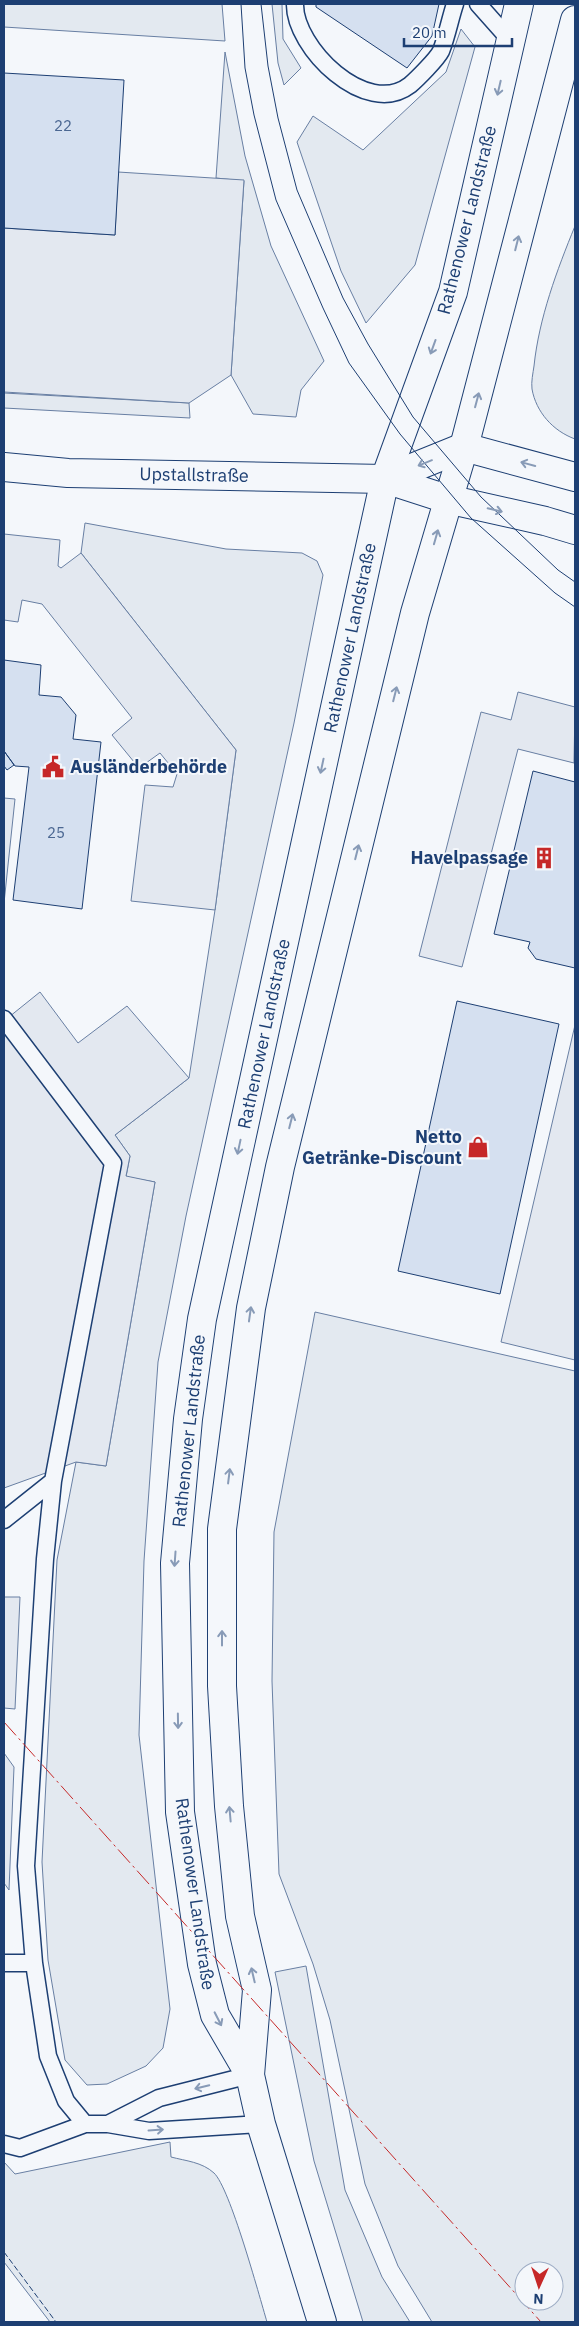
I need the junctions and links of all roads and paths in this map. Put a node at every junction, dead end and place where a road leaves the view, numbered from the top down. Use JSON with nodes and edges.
{"nodes":[{"id":1,"x":295,"y":4,"type":"edge"},
{"id":2,"x":455,"y":4,"type":"edge"},
{"id":3,"x":478,"y":4,"type":"edge"},
{"id":4,"x":519,"y":4,"type":"edge"},
{"id":5,"x":575,"y":20,"type":"edge"},
{"id":6,"x":510,"y":40,"type":"junction"},
{"id":7,"x":568,"y":66,"type":"edge"},
{"id":8,"x":464,"y":448,"type":"junction"},
{"id":9,"x":4,"y":466,"type":"edge"},
{"id":10,"x":575,"y":477,"type":"edge"},
{"id":11,"x":385,"y":479,"type":"junction"},
{"id":12,"x":447,"y":499,"type":"junction"},
{"id":13,"x":575,"y":530,"type":"edge"},
{"id":14,"x":4,"y":1019,"type":"edge"},
{"id":15,"x":53,"y":1481,"type":"junction"},
{"id":16,"x":4,"y":1520,"type":"edge"},
{"id":17,"x":4,"y":1963,"type":"edge"},
{"id":18,"x":34,"y":1963,"type":"junction"},
{"id":19,"x":250,"y":2075,"type":"junction"},
{"id":20,"x":85,"y":2124,"type":"junction"},
{"id":21,"x":108,"y":2124,"type":"junction"},
{"id":22,"x":261,"y":2124,"type":"junction"},
{"id":23,"x":4,"y":2144,"type":"edge"},
{"id":24,"x":322,"y":2322,"type":"edge"}],
"edges":[{"from":1,"to":2,"type":"lane"},
{"from":3,"to":6,"type":"lane"},
{"from":4,"to":6,"type":"main road","name":"Rathenower Landstraße"},
{"from":5,"to":7,"type":"main road","name":"Rathenower Landstraße"},
{"from":6,"to":11,"type":"main road","name":"Rathenower Landstraße","one_way":true},
{"from":8,"to":7,"type":"main road","name":"Rathenower Landstraße","one_way":true},
{"from":10,"to":8,"type":"main road","one_way":true},
{"from":8,"to":11,"type":"main road","name":"Upstallstraße","one_way":true},
{"from":8,"to":12,"type":"main road","name":"Rathenower Landstraße"},
{"from":9,"to":11,"type":"main road","name":"Upstallstraße"},
{"from":11,"to":12,"type":"main road","name":"Upstallstraße"},
{"from":11,"to":19,"type":"main road","name":"Rathenower Landstraße","one_way":true},
{"from":12,"to":13,"type":"main road","name":"Upstallstraße","one_way":true},
{"from":19,"to":12,"type":"main road","name":"Rathenower Landstraße","one_way":true},
{"from":14,"to":15,"type":"lane"},
{"from":15,"to":16,"type":"lane"},
{"from":15,"to":18,"type":"lane"},
{"from":17,"to":18,"type":"lane"},
{"from":18,"to":20,"type":"lane"},
{"from":19,"to":21,"type":"lane","one_way":true},
{"from":19,"to":22,"type":"main road","name":"Rathenower Landstraße"},
{"from":20,"to":21,"type":"lane"},
{"from":20,"to":23,"type":"lane"},
{"from":21,"to":22,"type":"lane","one_way":true},
{"from":22,"to":24,"type":"main road","name":"Rathenower Landstraße"}]}
